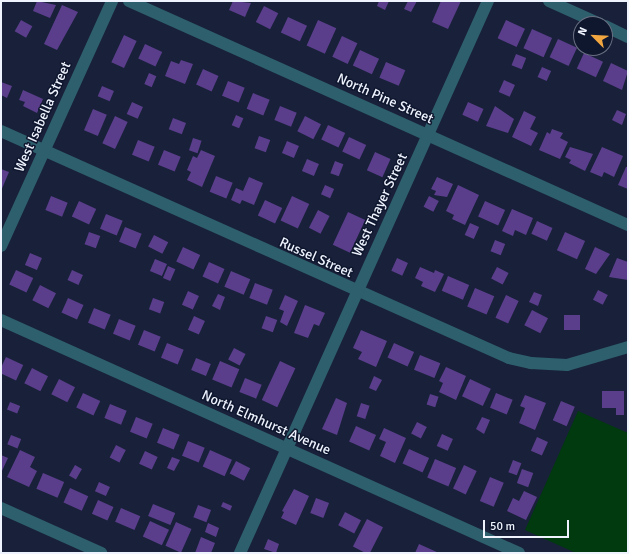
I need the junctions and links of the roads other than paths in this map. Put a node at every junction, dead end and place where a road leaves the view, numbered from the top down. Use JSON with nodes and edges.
{"nodes":[{"id":1,"x":112,"y":1,"type":"edge"},
{"id":2,"x":129,"y":1,"type":"edge"},
{"id":3,"x":488,"y":1,"type":"edge"},
{"id":4,"x":549,"y":1,"type":"edge"},
{"id":5,"x":582,"y":16,"type":"edge"},
{"id":6,"x":613,"y":30,"type":"edge"},
{"id":7,"x":628,"y":37,"type":"edge"},
{"id":8,"x":1,"y":132,"type":"edge"},
{"id":9,"x":429,"y":135,"type":"junction"},
{"id":10,"x":44,"y":151,"type":"junction"},
{"id":11,"x":628,"y":225,"type":"edge"},
{"id":12,"x":1,"y":246,"type":"edge"},
{"id":13,"x":357,"y":292,"type":"junction"},
{"id":14,"x":1,"y":320,"type":"edge"},
{"id":15,"x":628,"y":348,"type":"edge"},
{"id":16,"x":288,"y":449,"type":"junction"},
{"id":17,"x":1,"y":508,"type":"edge"},
{"id":18,"x":101,"y":553,"type":"edge"},
{"id":19,"x":240,"y":553,"type":"edge"},
{"id":20,"x":519,"y":553,"type":"edge"}],
"edges":[{"from":1,"to":10,"type":"street","name":"West Isabella Street"},
{"from":2,"to":9,"type":"street","name":"North Pine Street"},
{"from":3,"to":9,"type":"street","name":"West Thayer Street"},
{"from":4,"to":5,"type":"street"},
{"from":6,"to":7,"type":"street"},
{"from":8,"to":10,"type":"street","name":"Russel Street"},
{"from":9,"to":11,"type":"street","name":"North Pine Street"},
{"from":9,"to":13,"type":"street","name":"West Thayer Street"},
{"from":10,"to":12,"type":"street","name":"West Isabella Street"},
{"from":10,"to":13,"type":"street","name":"Russel Street"},
{"from":13,"to":15,"type":"street","name":"Russel Street"},
{"from":13,"to":16,"type":"street","name":"West Thayer Street"},
{"from":14,"to":16,"type":"street","name":"North Elmhurst Avenue"},
{"from":16,"to":19,"type":"street","name":"West Thayer Street"},
{"from":16,"to":20,"type":"street","name":"North Elmhurst Avenue"},
{"from":17,"to":18,"type":"street"}]}
